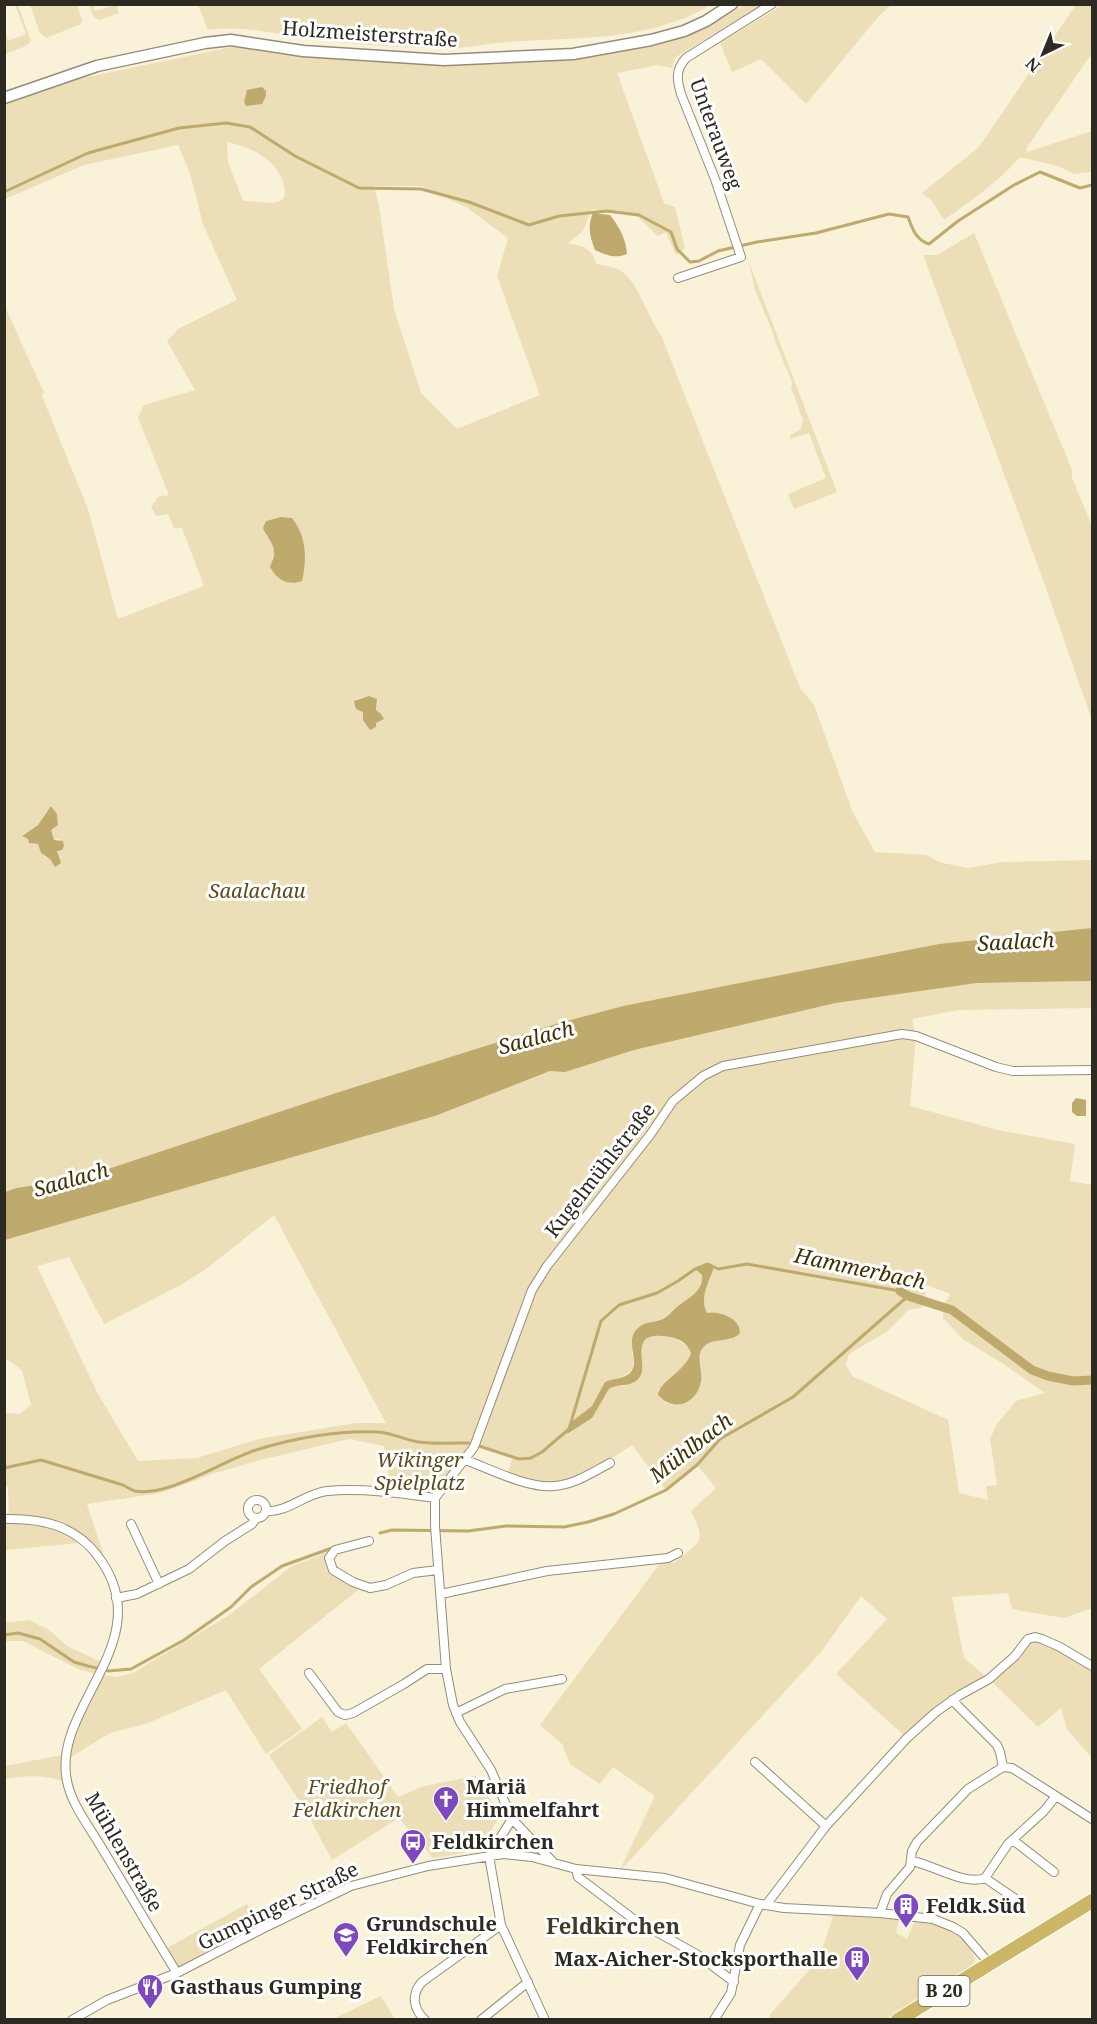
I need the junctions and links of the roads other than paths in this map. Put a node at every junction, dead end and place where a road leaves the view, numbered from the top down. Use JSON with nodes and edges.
{"nodes":[{"id":1,"x":732,"y":4,"type":"edge"},
{"id":2,"x":772,"y":4,"type":"edge"},
{"id":3,"x":4,"y":98,"type":"edge"},
{"id":4,"x":678,"y":278,"type":"dead end"},
{"id":5,"x":1092,"y":1070,"type":"edge"},
{"id":6,"x":466,"y":1460,"type":"junction"},
{"id":7,"x":610,"y":1463,"type":"dead end"},
{"id":8,"x":435,"y":1498,"type":"junction"},
{"id":9,"x":266,"y":1511,"type":"junction"},
{"id":10,"x":256,"y":1518,"type":"junction"},
{"id":11,"x":4,"y":1519,"type":"edge"},
{"id":12,"x":130,"y":1524,"type":"dead end"},
{"id":13,"x":369,"y":1541,"type":"dead end"},
{"id":14,"x":678,"y":1552,"type":"dead end"},
{"id":15,"x":438,"y":1570,"type":"junction"},
{"id":16,"x":159,"y":1584,"type":"junction"},
{"id":17,"x":441,"y":1594,"type":"junction"},
{"id":18,"x":116,"y":1598,"type":"junction"},
{"id":19,"x":1092,"y":1666,"type":"edge"},
{"id":20,"x":446,"y":1669,"type":"junction"},
{"id":21,"x":309,"y":1673,"type":"dead end"},
{"id":22,"x":562,"y":1679,"type":"dead end"},
{"id":23,"x":952,"y":1700,"type":"junction"},
{"id":24,"x":456,"y":1713,"type":"junction"},
{"id":25,"x":755,"y":1762,"type":"dead end"},
{"id":26,"x":1003,"y":1767,"type":"junction"},
{"id":27,"x":1056,"y":1796,"type":"junction"},
{"id":28,"x":512,"y":1819,"type":"junction"},
{"id":29,"x":1092,"y":1819,"type":"edge"},
{"id":30,"x":826,"y":1826,"type":"junction"},
{"id":31,"x":1013,"y":1840,"type":"junction"},
{"id":32,"x":489,"y":1856,"type":"junction"},
{"id":33,"x":912,"y":1862,"type":"junction"},
{"id":34,"x":554,"y":1863,"type":"junction"},
{"id":35,"x":576,"y":1869,"type":"junction"},
{"id":36,"x":1054,"y":1872,"type":"dead end"},
{"id":37,"x":985,"y":1878,"type":"junction"},
{"id":38,"x":1017,"y":1900,"type":"dead end"},
{"id":39,"x":1092,"y":1901,"type":"edge"},
{"id":40,"x":763,"y":1904,"type":"junction"},
{"id":41,"x":880,"y":1913,"type":"junction"},
{"id":42,"x":501,"y":1925,"type":"junction"},
{"id":43,"x":989,"y":1963,"type":"junction"},
{"id":44,"x":177,"y":1973,"type":"junction"},
{"id":45,"x":528,"y":1982,"type":"junction"},
{"id":46,"x":734,"y":1982,"type":"junction"},
{"id":47,"x":418,"y":2017,"type":"edge"},
{"id":48,"x":72,"y":2019,"type":"edge"},
{"id":49,"x":481,"y":2019,"type":"edge"},
{"id":50,"x":545,"y":2019,"type":"edge"},
{"id":51,"x":714,"y":2019,"type":"edge"},
{"id":52,"x":898,"y":2019,"type":"edge"}],
"edges":[{"from":1,"to":3,"type":"street","name":"Holzmeisterstraße"},
{"from":2,"to":4,"type":"street","name":"Unterauweg"},
{"from":5,"to":6,"type":"street","name":"Kugelmühlstraße"},
{"from":6,"to":7,"type":"street"},
{"from":6,"to":8,"type":"street","name":"Kugelmühlstraße"},
{"from":8,"to":9,"type":"street"},
{"from":8,"to":15,"type":"street"},
{"from":9,"to":10,"type":"street"},
{"from":9,"to":10,"type":"street"},
{"from":10,"to":16,"type":"street"},
{"from":11,"to":18,"type":"street"},
{"from":12,"to":16,"type":"street"},
{"from":13,"to":15,"type":"street"},
{"from":14,"to":17,"type":"street"},
{"from":15,"to":17,"type":"street"},
{"from":16,"to":18,"type":"street"},
{"from":17,"to":20,"type":"street"},
{"from":18,"to":44,"type":"street","name":"Mühlenstraße"},
{"from":19,"to":23,"type":"street"},
{"from":20,"to":21,"type":"street"},
{"from":20,"to":24,"type":"street"},
{"from":22,"to":24,"type":"street"},
{"from":23,"to":26,"type":"street"},
{"from":23,"to":30,"type":"street"},
{"from":24,"to":28,"type":"street"},
{"from":25,"to":30,"type":"street"},
{"from":26,"to":27,"type":"street"},
{"from":26,"to":33,"type":"street"},
{"from":27,"to":29,"type":"street"},
{"from":27,"to":31,"type":"street"},
{"from":28,"to":32,"type":"street"},
{"from":28,"to":34,"type":"street"},
{"from":30,"to":40,"type":"street"},
{"from":31,"to":36,"type":"street"},
{"from":31,"to":37,"type":"street"},
{"from":32,"to":34,"type":"street","name":"Gumpinger Straße"},
{"from":32,"to":42,"type":"street"},
{"from":32,"to":44,"type":"street","name":"Gumpinger Straße"},
{"from":33,"to":37,"type":"street"},
{"from":33,"to":41,"type":"street"},
{"from":34,"to":35,"type":"street","name":"Gumpinger Straße"},
{"from":35,"to":40,"type":"street","name":"Gumpinger Straße"},
{"from":35,"to":46,"type":"street"},
{"from":37,"to":38,"type":"street"},
{"from":39,"to":43,"type":"main road","number":"B 20"},
{"from":40,"to":41,"type":"street","name":"Gumpinger Straße"},
{"from":40,"to":46,"type":"street"},
{"from":41,"to":43,"type":"street","name":"Gumpinger Straße"},
{"from":42,"to":45,"type":"street"},
{"from":42,"to":47,"type":"street"},
{"from":43,"to":52,"type":"main road","number":"B 20"},
{"from":44,"to":48,"type":"street","name":"Gumpinger Straße"},
{"from":45,"to":49,"type":"street"},
{"from":45,"to":50,"type":"street"},
{"from":46,"to":51,"type":"street"}]}
